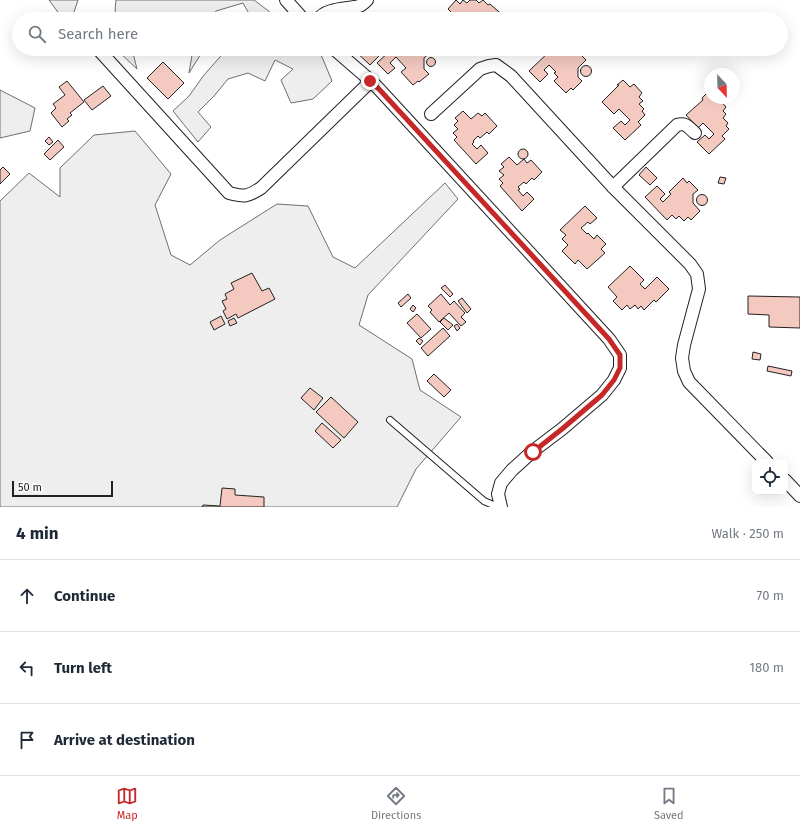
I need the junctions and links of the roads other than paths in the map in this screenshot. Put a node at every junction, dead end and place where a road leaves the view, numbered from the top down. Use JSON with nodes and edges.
{"nodes":[{"id":1,"x":286,"y":0,"type":"edge"},
{"id":2,"x":367,"y":0,"type":"edge"},
{"id":3,"x":297,"y":12,"type":"edge"},
{"id":4,"x":330,"y":12,"type":"edge"},
{"id":5,"x":104,"y":56,"type":"edge"},
{"id":6,"x":342,"y":56,"type":"edge"},
{"id":7,"x":370,"y":81,"type":"junction"},
{"id":8,"x":431,"y":114,"type":"dead end"},
{"id":9,"x":696,"y":134,"type":"dead end"},
{"id":10,"x":613,"y":187,"type":"junction"},
{"id":11,"x":390,"y":420,"type":"dead end"},
{"id":12,"x":764,"y":459,"type":"edge"},
{"id":13,"x":788,"y":483,"type":"edge"},
{"id":14,"x":800,"y":496,"type":"edge"},
{"id":15,"x":498,"y":507,"type":"edge"},
{"id":16,"x":501,"y":507,"type":"edge"}],
"edges":[{"from":1,"to":3,"type":"street"},
{"from":2,"to":4,"type":"street"},
{"from":5,"to":7,"type":"street"},
{"from":6,"to":7,"type":"street"},
{"from":7,"to":16,"type":"street"},
{"from":8,"to":10,"type":"street"},
{"from":9,"to":10,"type":"street"},
{"from":10,"to":12,"type":"street"},
{"from":11,"to":15,"type":"lane"},
{"from":13,"to":14,"type":"street"}]}
